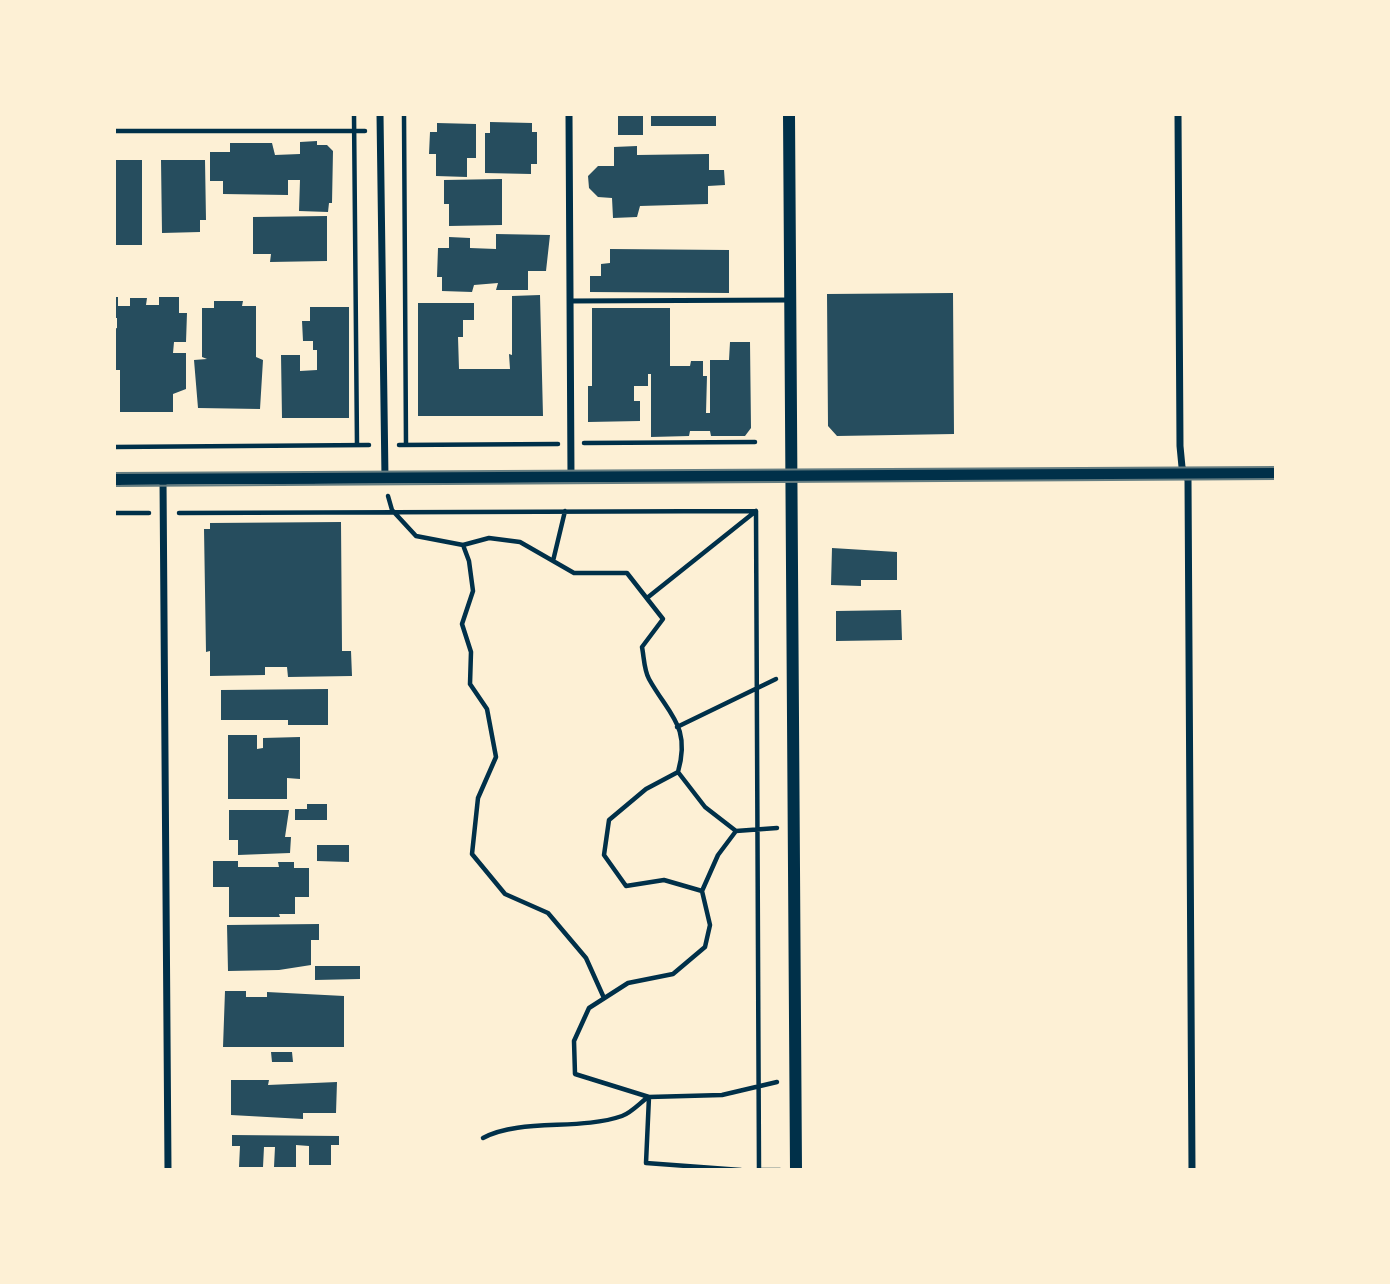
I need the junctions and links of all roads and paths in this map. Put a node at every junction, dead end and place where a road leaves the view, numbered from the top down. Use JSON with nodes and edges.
{"nodes":[{"id":1,"x":354,"y":114,"type":"edge"},
{"id":2,"x":380,"y":114,"type":"edge"},
{"id":3,"x":404,"y":114,"type":"edge"},
{"id":4,"x":569,"y":114,"type":"edge"},
{"id":5,"x":789,"y":114,"type":"edge"},
{"id":6,"x":1178,"y":114,"type":"edge"},
{"id":7,"x":114,"y":131,"type":"edge"},
{"id":8,"x":354,"y":131,"type":"junction"},
{"id":9,"x":380,"y":131,"type":"junction"},
{"id":10,"x":790,"y":300,"type":"junction"},
{"id":11,"x":570,"y":301,"type":"junction"},
{"id":12,"x":755,"y":442,"type":"dead end"},
{"id":13,"x":570,"y":443,"type":"junction"},
{"id":14,"x":384,"y":444,"type":"junction"},
{"id":15,"x":406,"y":444,"type":"junction"},
{"id":16,"x":357,"y":445,"type":"junction"},
{"id":17,"x":114,"y":447,"type":"edge"},
{"id":18,"x":1276,"y":473,"type":"edge"},
{"id":19,"x":1185,"y":474,"type":"junction"},
{"id":20,"x":790,"y":476,"type":"junction"},
{"id":21,"x":571,"y":477,"type":"junction"},
{"id":22,"x":385,"y":478,"type":"junction"},
{"id":23,"x":114,"y":479,"type":"edge"},
{"id":24,"x":163,"y":479,"type":"junction"},
{"id":25,"x":392,"y":510,"type":"junction"},
{"id":26,"x":565,"y":511,"type":"junction"},
{"id":27,"x":756,"y":511,"type":"junction"},
{"id":28,"x":114,"y":513,"type":"edge"},
{"id":29,"x":163,"y":513,"type":"junction"},
{"id":30,"x":463,"y":544,"type":"junction"},
{"id":31,"x":553,"y":561,"type":"junction"},
{"id":32,"x":647,"y":598,"type":"junction"},
{"id":33,"x":792,"y":671,"type":"junction"},
{"id":34,"x":757,"y":688,"type":"junction"},
{"id":35,"x":677,"y":727,"type":"junction"},
{"id":36,"x":678,"y":772,"type":"junction"},
{"id":37,"x":794,"y":827,"type":"junction"},
{"id":38,"x":758,"y":829,"type":"junction"},
{"id":39,"x":736,"y":831,"type":"junction"},
{"id":40,"x":702,"y":891,"type":"junction"},
{"id":41,"x":604,"y":998,"type":"junction"},
{"id":42,"x":795,"y":1078,"type":"junction"},
{"id":43,"x":759,"y":1087,"type":"junction"},
{"id":44,"x":649,"y":1097,"type":"junction"},
{"id":45,"x":483,"y":1138,"type":"dead end"},
{"id":46,"x":168,"y":1170,"type":"edge"},
{"id":47,"x":741,"y":1170,"type":"edge"},
{"id":48,"x":759,"y":1170,"type":"edge"},
{"id":49,"x":796,"y":1170,"type":"edge"},
{"id":50,"x":1192,"y":1170,"type":"edge"}],
"edges":[{"from":1,"to":8,"type":"path"},
{"from":2,"to":9,"type":"street"},
{"from":3,"to":15,"type":"path"},
{"from":4,"to":11,"type":"street"},
{"from":5,"to":10,"type":"street"},
{"from":6,"to":19,"type":"street"},
{"from":7,"to":8,"type":"path"},
{"from":8,"to":9,"type":"path"},
{"from":8,"to":16,"type":"path"},
{"from":9,"to":14,"type":"street"},
{"from":10,"to":11,"type":"lane"},
{"from":10,"to":20,"type":"street"},
{"from":11,"to":13,"type":"street"},
{"from":12,"to":13,"type":"path"},
{"from":13,"to":15,"type":"path"},
{"from":13,"to":21,"type":"street"},
{"from":14,"to":15,"type":"path"},
{"from":14,"to":16,"type":"path"},
{"from":14,"to":22,"type":"street"},
{"from":16,"to":17,"type":"path"},
{"from":18,"to":19,"type":"street"},
{"from":19,"to":20,"type":"street"},
{"from":19,"to":50,"type":"street"},
{"from":20,"to":21,"type":"street"},
{"from":20,"to":33,"type":"street"},
{"from":21,"to":22,"type":"street"},
{"from":22,"to":24,"type":"street"},
{"from":22,"to":25,"type":"path"},
{"from":23,"to":24,"type":"street"},
{"from":24,"to":29,"type":"street"},
{"from":25,"to":26,"type":"path"},
{"from":25,"to":29,"type":"path"},
{"from":25,"to":30,"type":"path"},
{"from":26,"to":27,"type":"path"},
{"from":26,"to":31,"type":"path"},
{"from":27,"to":32,"type":"path"},
{"from":27,"to":34,"type":"path"},
{"from":28,"to":29,"type":"path"},
{"from":29,"to":46,"type":"street"},
{"from":30,"to":31,"type":"path"},
{"from":30,"to":41,"type":"path"},
{"from":31,"to":32,"type":"path"},
{"from":32,"to":35,"type":"path"},
{"from":33,"to":34,"type":"path"},
{"from":33,"to":37,"type":"street"},
{"from":34,"to":35,"type":"path"},
{"from":34,"to":38,"type":"path"},
{"from":35,"to":36,"type":"path"},
{"from":36,"to":39,"type":"path"},
{"from":36,"to":40,"type":"path"},
{"from":37,"to":38,"type":"path"},
{"from":37,"to":42,"type":"street"},
{"from":38,"to":39,"type":"path"},
{"from":38,"to":43,"type":"path"},
{"from":39,"to":40,"type":"path"},
{"from":40,"to":41,"type":"path"},
{"from":41,"to":44,"type":"path"},
{"from":42,"to":43,"type":"path"},
{"from":42,"to":49,"type":"street"},
{"from":43,"to":44,"type":"path"},
{"from":43,"to":48,"type":"path"},
{"from":44,"to":45,"type":"path"},
{"from":44,"to":47,"type":"path"}]}
